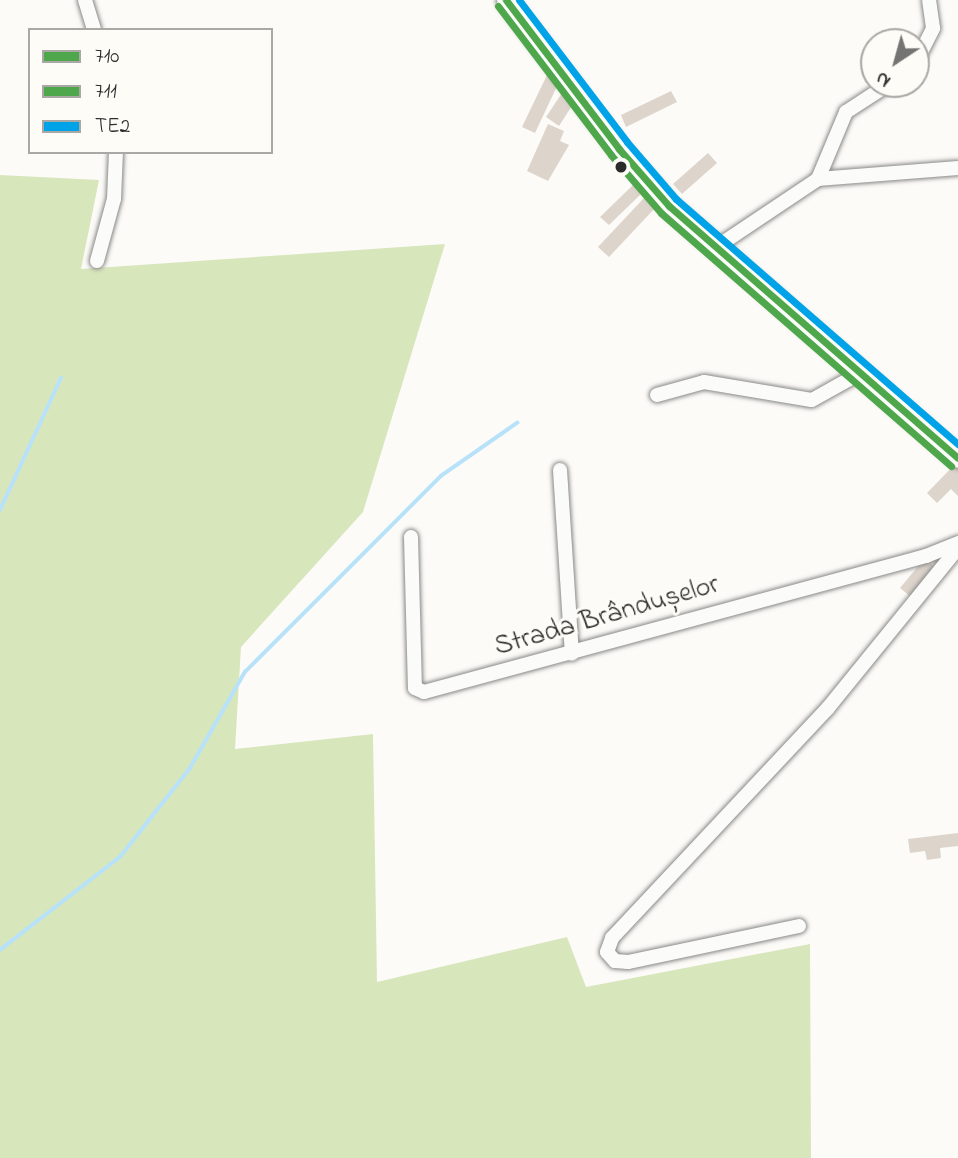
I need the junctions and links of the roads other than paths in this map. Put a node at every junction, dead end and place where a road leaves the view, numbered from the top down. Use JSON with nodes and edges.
{"nodes":[{"id":1,"x":85,"y":0,"type":"edge"},
{"id":2,"x":506,"y":0,"type":"edge"},
{"id":3,"x":929,"y":0,"type":"edge"},
{"id":4,"x":93,"y":28,"type":"edge"},
{"id":5,"x":930,"y":34,"type":"edge"},
{"id":6,"x":868,"y":98,"type":"edge"},
{"id":7,"x":116,"y":154,"type":"edge"},
{"id":8,"x":958,"y":168,"type":"edge"},
{"id":9,"x":818,"y":179,"type":"junction"},
{"id":10,"x":715,"y":248,"type":"junction"},
{"id":11,"x":97,"y":261,"type":"dead end"},
{"id":12,"x":857,"y":375,"type":"junction"},
{"id":13,"x":657,"y":395,"type":"dead end"},
{"id":14,"x":958,"y":458,"type":"edge"},
{"id":15,"x":560,"y":470,"type":"dead end"},
{"id":16,"x":411,"y":537,"type":"dead end"},
{"id":17,"x":958,"y":545,"type":"edge"},
{"id":18,"x":572,"y":654,"type":"junction"},
{"id":19,"x":799,"y":926,"type":"dead end"}],
"edges":[{"from":1,"to":4,"type":"street"},
{"from":2,"to":10,"type":"main road"},
{"from":3,"to":5,"type":"street"},
{"from":6,"to":9,"type":"street"},
{"from":7,"to":11,"type":"street"},
{"from":8,"to":9,"type":"street"},
{"from":9,"to":10,"type":"street"},
{"from":10,"to":12,"type":"main road"},
{"from":12,"to":13,"type":"street"},
{"from":12,"to":14,"type":"main road"},
{"from":15,"to":18,"type":"street"},
{"from":16,"to":18,"type":"street","name":"Strada Brândușelor"},
{"from":17,"to":18,"type":"street","name":"Strada Brândușelor"},
{"from":17,"to":19,"type":"street","name":"Strada Brândușelor"}]}
